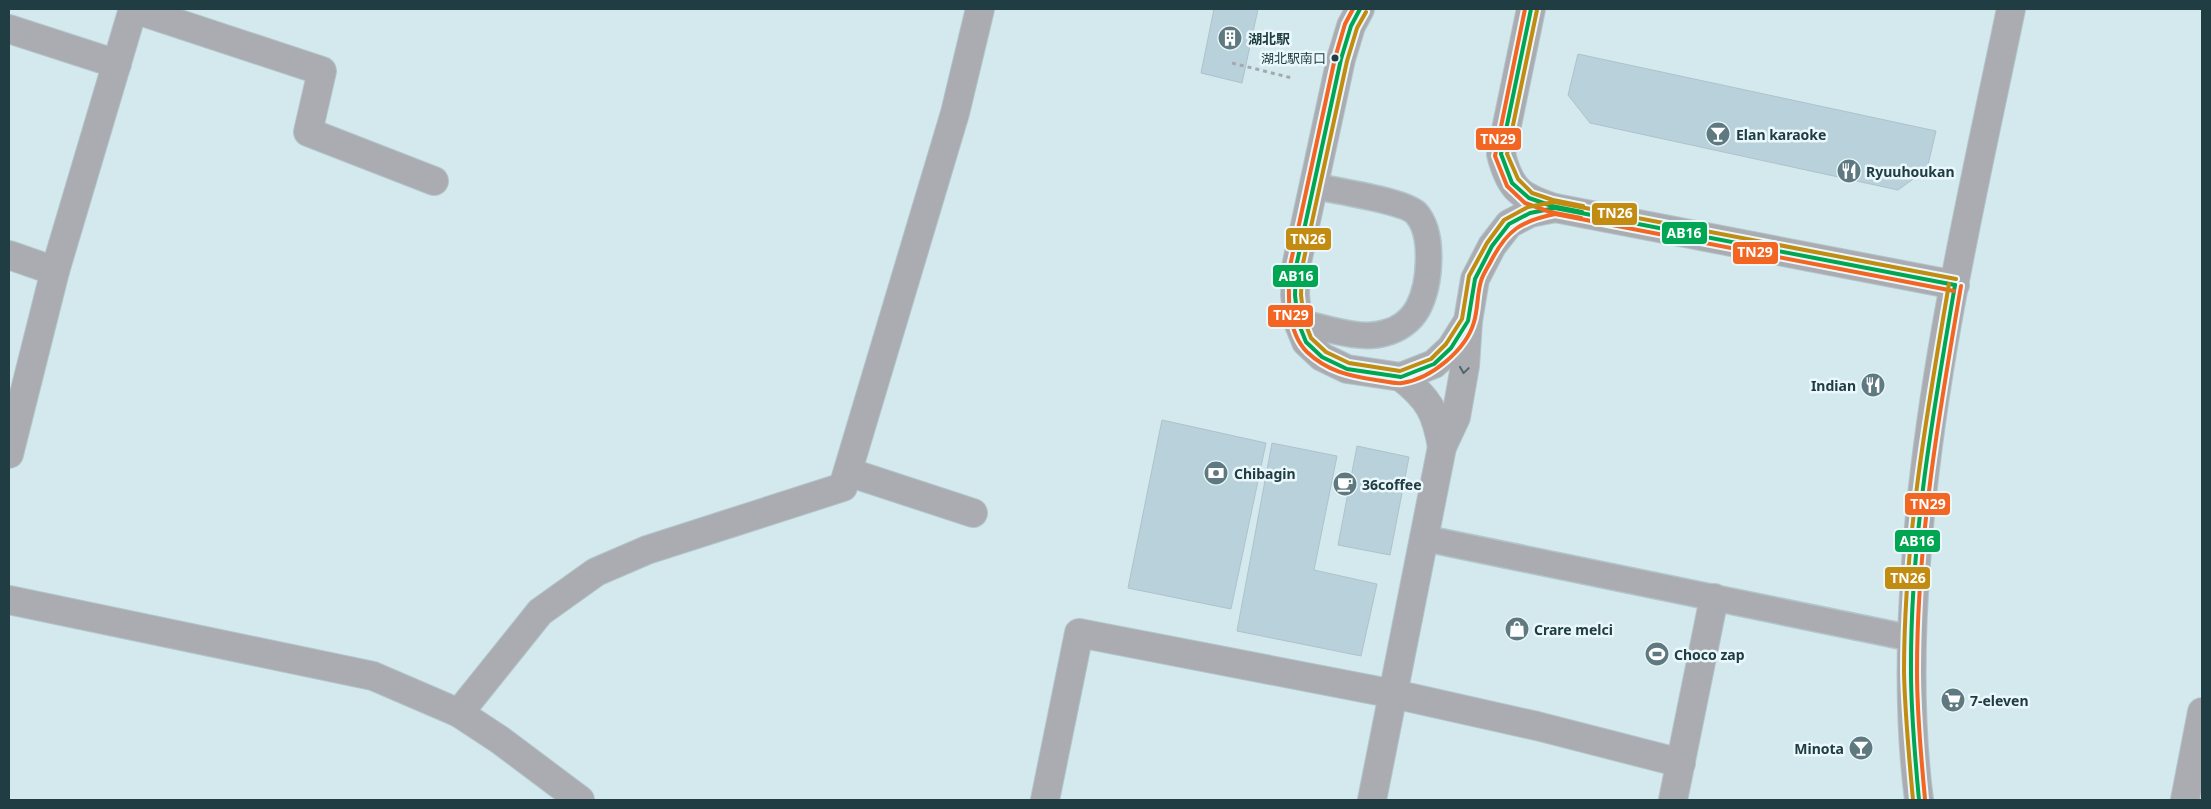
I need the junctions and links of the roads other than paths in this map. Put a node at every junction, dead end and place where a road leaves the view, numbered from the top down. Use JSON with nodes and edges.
{"nodes":[{"id":1,"x":134,"y":9,"type":"edge"},
{"id":2,"x":980,"y":9,"type":"edge"},
{"id":3,"x":1360,"y":9,"type":"edge"},
{"id":4,"x":1531,"y":9,"type":"edge"},
{"id":5,"x":2011,"y":9,"type":"edge"},
{"id":6,"x":9,"y":29,"type":"edge"},
{"id":7,"x":117,"y":64,"type":"junction"},
{"id":8,"x":434,"y":181,"type":"dead end"},
{"id":9,"x":1313,"y":186,"type":"junction"},
{"id":10,"x":1555,"y":208,"type":"junction"},
{"id":11,"x":9,"y":255,"type":"edge"},
{"id":12,"x":54,"y":271,"type":"junction"},
{"id":13,"x":1955,"y":285,"type":"junction"},
{"id":14,"x":1468,"y":321,"type":"junction"},
{"id":15,"x":1298,"y":322,"type":"junction"},
{"id":16,"x":1401,"y":377,"type":"junction"},
{"id":17,"x":1442,"y":447,"type":"junction"},
{"id":18,"x":9,"y":454,"type":"edge"},
{"id":19,"x":848,"y":472,"type":"junction"},
{"id":20,"x":973,"y":513,"type":"dead end"},
{"id":21,"x":1423,"y":538,"type":"junction"},
{"id":22,"x":1714,"y":598,"type":"junction"},
{"id":23,"x":9,"y":600,"type":"edge"},
{"id":24,"x":1910,"y":638,"type":"junction"},
{"id":25,"x":1394,"y":694,"type":"junction"},
{"id":26,"x":2202,"y":712,"type":"edge"},
{"id":27,"x":459,"y":713,"type":"junction"},
{"id":28,"x":1680,"y":763,"type":"junction"},
{"id":29,"x":580,"y":800,"type":"edge"},
{"id":30,"x":1045,"y":800,"type":"edge"},
{"id":31,"x":1372,"y":800,"type":"edge"},
{"id":32,"x":1673,"y":800,"type":"edge"},
{"id":33,"x":1920,"y":800,"type":"edge"},
{"id":34,"x":2185,"y":800,"type":"edge"}],
"edges":[{"from":1,"to":7,"type":"street"},
{"from":1,"to":8,"type":"street"},
{"from":2,"to":19,"type":"street"},
{"from":3,"to":9,"type":"street"},
{"from":4,"to":10,"type":"street"},
{"from":5,"to":13,"type":"street"},
{"from":6,"to":7,"type":"street"},
{"from":7,"to":12,"type":"street"},
{"from":9,"to":15,"type":"street"},
{"from":9,"to":15,"type":"lane"},
{"from":10,"to":13,"type":"street"},
{"from":10,"to":14,"type":"street"},
{"from":11,"to":12,"type":"street"},
{"from":12,"to":18,"type":"street"},
{"from":13,"to":24,"type":"street"},
{"from":14,"to":16,"type":"street"},
{"from":14,"to":17,"type":"street","one_way":true},
{"from":15,"to":16,"type":"street"},
{"from":16,"to":17,"type":"street"},
{"from":17,"to":21,"type":"street"},
{"from":19,"to":20,"type":"street"},
{"from":19,"to":27,"type":"street"},
{"from":21,"to":22,"type":"lane"},
{"from":21,"to":25,"type":"street"},
{"from":22,"to":24,"type":"lane"},
{"from":22,"to":28,"type":"street"},
{"from":23,"to":27,"type":"street"},
{"from":24,"to":33,"type":"street"},
{"from":25,"to":28,"type":"street"},
{"from":25,"to":30,"type":"street"},
{"from":25,"to":31,"type":"street"},
{"from":26,"to":34,"type":"street"},
{"from":27,"to":29,"type":"street"},
{"from":28,"to":32,"type":"street"}]}
